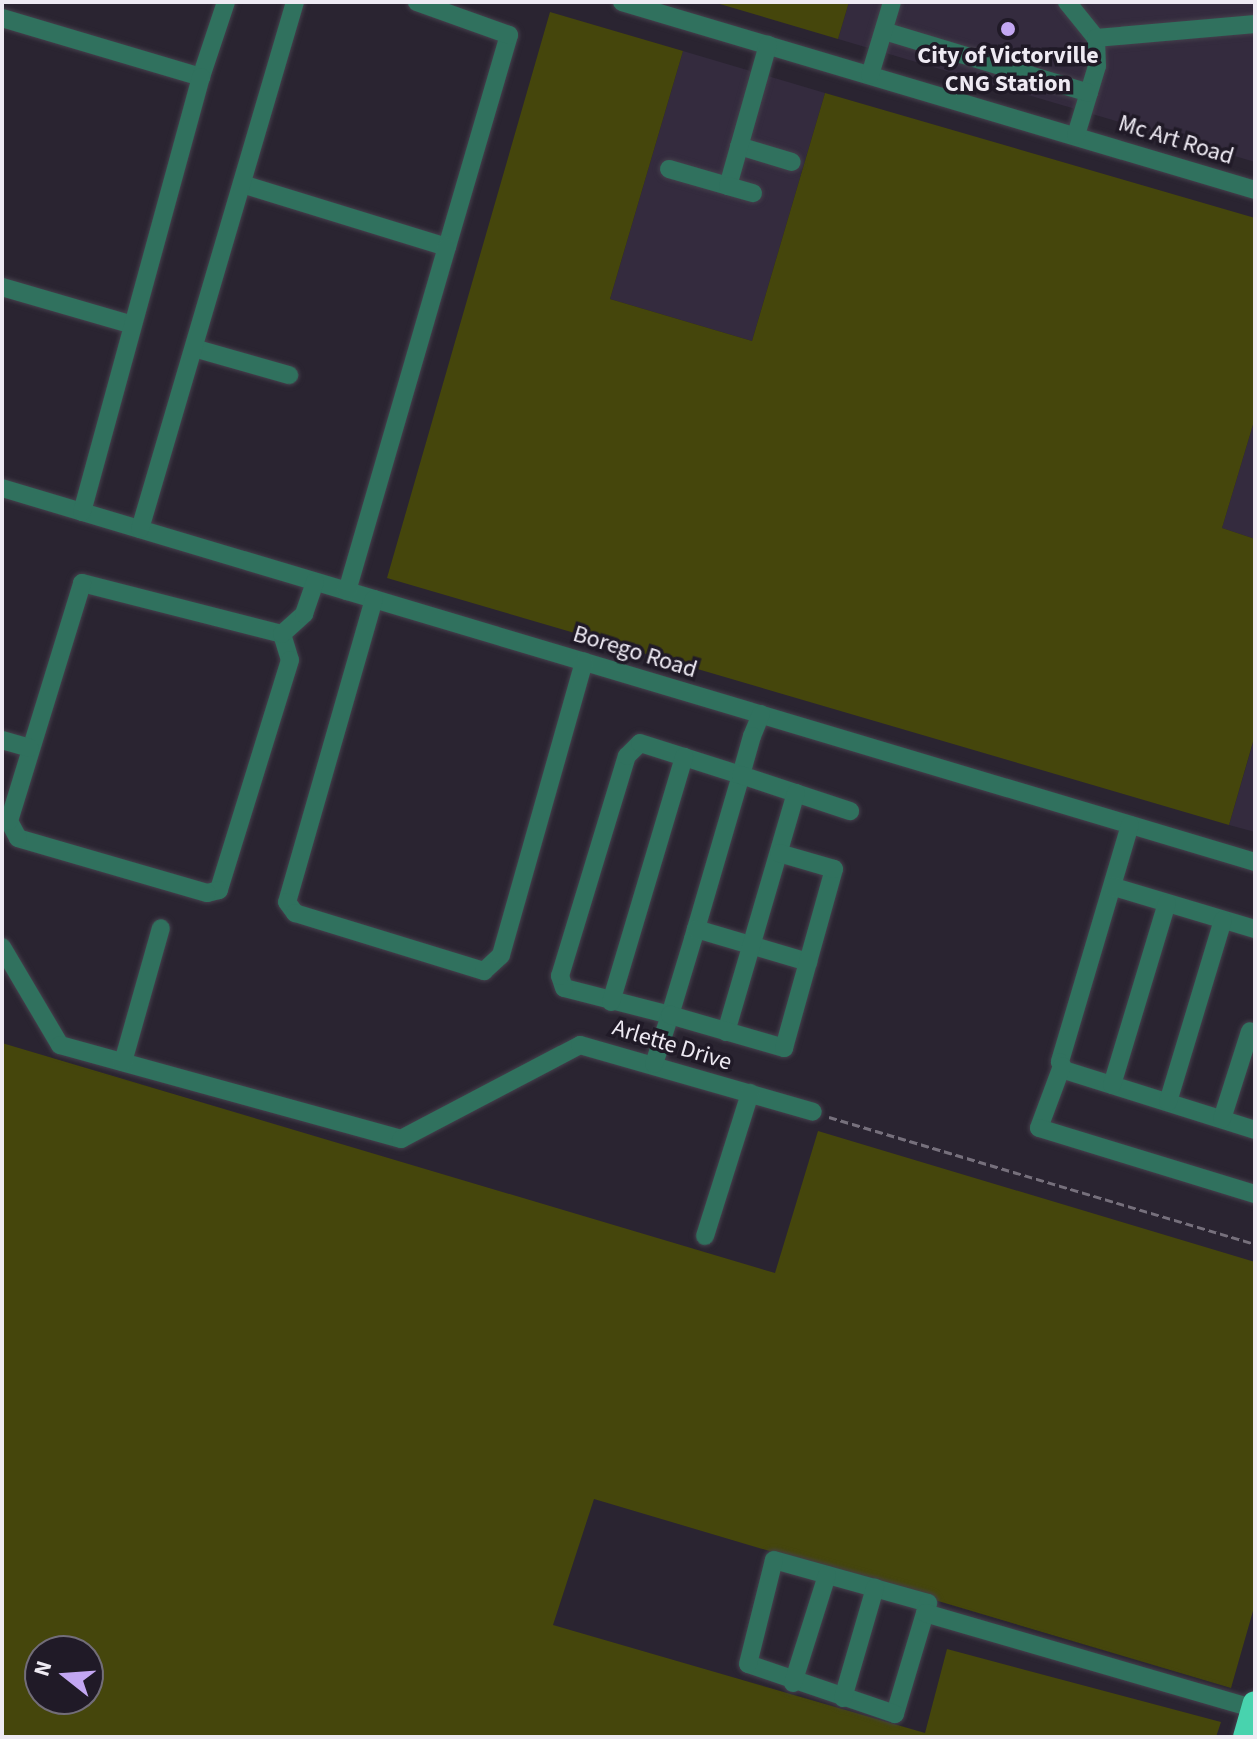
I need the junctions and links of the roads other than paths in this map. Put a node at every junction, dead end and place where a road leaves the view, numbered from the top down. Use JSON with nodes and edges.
{"nodes":[{"id":1,"x":226,"y":2,"type":"edge"},
{"id":2,"x":295,"y":2,"type":"edge"},
{"id":3,"x":417,"y":2,"type":"edge"},
{"id":4,"x":622,"y":2,"type":"edge"},
{"id":5,"x":892,"y":2,"type":"edge"},
{"id":6,"x":1067,"y":2,"type":"edge"},
{"id":7,"x":2,"y":18,"type":"edge"},
{"id":8,"x":1255,"y":24,"type":"edge"},
{"id":9,"x":884,"y":31,"type":"junction"},
{"id":10,"x":1096,"y":38,"type":"junction"},
{"id":11,"x":768,"y":45,"type":"junction"},
{"id":12,"x":870,"y":75,"type":"junction"},
{"id":13,"x":201,"y":77,"type":"junction"},
{"id":14,"x":1089,"y":93,"type":"junction"},
{"id":15,"x":1076,"y":135,"type":"junction"},
{"id":16,"x":739,"y":146,"type":"junction"},
{"id":17,"x":792,"y":162,"type":"dead end"},
{"id":18,"x":669,"y":169,"type":"dead end"},
{"id":19,"x":242,"y":184,"type":"junction"},
{"id":20,"x":728,"y":186,"type":"junction"},
{"id":21,"x":1255,"y":190,"type":"edge"},
{"id":22,"x":753,"y":193,"type":"dead end"},
{"id":23,"x":447,"y":247,"type":"junction"},
{"id":24,"x":2,"y":287,"type":"edge"},
{"id":25,"x":133,"y":325,"type":"junction"},
{"id":26,"x":194,"y":348,"type":"junction"},
{"id":27,"x":289,"y":375,"type":"dead end"},
{"id":28,"x":2,"y":488,"type":"edge"},
{"id":29,"x":82,"y":512,"type":"junction"},
{"id":30,"x":140,"y":529,"type":"junction"},
{"id":31,"x":315,"y":582,"type":"junction"},
{"id":32,"x":347,"y":591,"type":"junction"},
{"id":33,"x":374,"y":599,"type":"junction"},
{"id":34,"x":282,"y":634,"type":"junction"},
{"id":35,"x":584,"y":662,"type":"junction"},
{"id":36,"x":761,"y":714,"type":"junction"},
{"id":37,"x":2,"y":740,"type":"edge"},
{"id":38,"x":30,"y":748,"type":"junction"},
{"id":39,"x":684,"y":757,"type":"junction"},
{"id":40,"x":741,"y":775,"type":"junction"},
{"id":41,"x":796,"y":793,"type":"junction"},
{"id":42,"x":850,"y":811,"type":"dead end"},
{"id":43,"x":1130,"y":825,"type":"junction"},
{"id":44,"x":779,"y":853,"type":"junction"},
{"id":45,"x":1254,"y":860,"type":"edge"},
{"id":46,"x":1114,"y":887,"type":"junction"},
{"id":47,"x":1167,"y":903,"type":"junction"},
{"id":48,"x":1223,"y":920,"type":"junction"},
{"id":49,"x":161,"y":928,"type":"dead end"},
{"id":50,"x":696,"y":929,"type":"junction"},
{"id":51,"x":1255,"y":929,"type":"edge"},
{"id":52,"x":751,"y":945,"type":"junction"},
{"id":53,"x":2,"y":947,"type":"edge"},
{"id":54,"x":808,"y":962,"type":"junction"},
{"id":55,"x":611,"y":1002,"type":"junction"},
{"id":56,"x":670,"y":1015,"type":"junction"},
{"id":57,"x":1253,"y":1026,"type":"edge"},
{"id":58,"x":726,"y":1032,"type":"junction"},
{"id":59,"x":123,"y":1062,"type":"junction"},
{"id":60,"x":654,"y":1064,"type":"junction"},
{"id":61,"x":1062,"y":1066,"type":"junction"},
{"id":62,"x":1112,"y":1085,"type":"junction"},
{"id":63,"x":750,"y":1093,"type":"junction"},
{"id":64,"x":1168,"y":1102,"type":"junction"},
{"id":65,"x":813,"y":1112,"type":"road end"},
{"id":66,"x":1222,"y":1119,"type":"junction"},
{"id":67,"x":1255,"y":1130,"type":"edge"},
{"id":68,"x":1255,"y":1194,"type":"edge"},
{"id":69,"x":705,"y":1236,"type":"dead end"},
{"id":70,"x":827,"y":1575,"type":"junction"},
{"id":71,"x":875,"y":1588,"type":"junction"},
{"id":72,"x":925,"y":1613,"type":"junction"},
{"id":73,"x":793,"y":1683,"type":"junction"},
{"id":74,"x":843,"y":1698,"type":"junction"},
{"id":75,"x":1254,"y":1705,"type":"edge"},
{"id":76,"x":1245,"y":1737,"type":"edge"}],
"edges":[{"from":1,"to":13,"type":"street"},
{"from":2,"to":19,"type":"street"},
{"from":3,"to":23,"type":"street"},
{"from":4,"to":11,"type":"street","name":"Mc Art Road"},
{"from":5,"to":9,"type":"street"},
{"from":6,"to":10,"type":"street"},
{"from":7,"to":13,"type":"street"},
{"from":8,"to":10,"type":"street"},
{"from":9,"to":12,"type":"street"},
{"from":9,"to":14,"type":"street"},
{"from":10,"to":14,"type":"street"},
{"from":11,"to":12,"type":"street","name":"Mc Art Road"},
{"from":11,"to":16,"type":"street"},
{"from":12,"to":15,"type":"street","name":"Mc Art Road"},
{"from":13,"to":25,"type":"street"},
{"from":14,"to":15,"type":"street"},
{"from":15,"to":21,"type":"street","name":"Mc Art Road"},
{"from":16,"to":17,"type":"street"},
{"from":16,"to":20,"type":"street"},
{"from":18,"to":20,"type":"street"},
{"from":19,"to":23,"type":"street"},
{"from":19,"to":26,"type":"street"},
{"from":20,"to":22,"type":"street"},
{"from":23,"to":32,"type":"street"},
{"from":24,"to":25,"type":"street"},
{"from":25,"to":29,"type":"street"},
{"from":26,"to":27,"type":"street"},
{"from":26,"to":30,"type":"street"},
{"from":28,"to":29,"type":"street","name":"Borego Road"},
{"from":29,"to":30,"type":"street","name":"Borego Road"},
{"from":30,"to":31,"type":"street","name":"Borego Road"},
{"from":31,"to":32,"type":"street","name":"Borego Road"},
{"from":31,"to":34,"type":"street"},
{"from":32,"to":33,"type":"street","name":"Borego Road"},
{"from":33,"to":35,"type":"street","name":"Borego Road"},
{"from":33,"to":35,"type":"street"},
{"from":34,"to":38,"type":"street"},
{"from":34,"to":38,"type":"street"},
{"from":35,"to":36,"type":"street","name":"Borego Road"},
{"from":36,"to":40,"type":"street"},
{"from":36,"to":43,"type":"street","name":"Borego Road"},
{"from":37,"to":38,"type":"street"},
{"from":39,"to":40,"type":"street"},
{"from":39,"to":55,"type":"street"},
{"from":39,"to":55,"type":"street"},
{"from":40,"to":41,"type":"street"},
{"from":40,"to":50,"type":"street"},
{"from":41,"to":42,"type":"street"},
{"from":41,"to":44,"type":"street"},
{"from":43,"to":45,"type":"street","name":"Borego Road"},
{"from":43,"to":46,"type":"street"},
{"from":44,"to":52,"type":"street"},
{"from":44,"to":54,"type":"street"},
{"from":46,"to":47,"type":"street"},
{"from":46,"to":61,"type":"street"},
{"from":47,"to":48,"type":"street"},
{"from":47,"to":62,"type":"street"},
{"from":48,"to":51,"type":"street"},
{"from":48,"to":64,"type":"street"},
{"from":49,"to":59,"type":"street"},
{"from":50,"to":52,"type":"street"},
{"from":50,"to":56,"type":"street"},
{"from":52,"to":54,"type":"street"},
{"from":52,"to":58,"type":"street"},
{"from":53,"to":59,"type":"street","name":"Arlette Drive"},
{"from":54,"to":58,"type":"street"},
{"from":55,"to":56,"type":"street"},
{"from":56,"to":58,"type":"street"},
{"from":56,"to":60,"type":"street"},
{"from":57,"to":66,"type":"street"},
{"from":59,"to":60,"type":"street","name":"Arlette Drive"},
{"from":60,"to":63,"type":"street","name":"Arlette Drive"},
{"from":61,"to":62,"type":"street"},
{"from":61,"to":68,"type":"street"},
{"from":62,"to":64,"type":"street"},
{"from":63,"to":65,"type":"street","name":"Arlette Drive"},
{"from":63,"to":69,"type":"street"},
{"from":64,"to":66,"type":"street"},
{"from":66,"to":67,"type":"street"},
{"from":70,"to":71,"type":"street"},
{"from":70,"to":73,"type":"street"},
{"from":70,"to":73,"type":"street"},
{"from":71,"to":72,"type":"street"},
{"from":71,"to":74,"type":"street"},
{"from":72,"to":74,"type":"street"},
{"from":72,"to":75,"type":"street"},
{"from":73,"to":74,"type":"street"},
{"from":75,"to":76,"type":"highway"}]}
